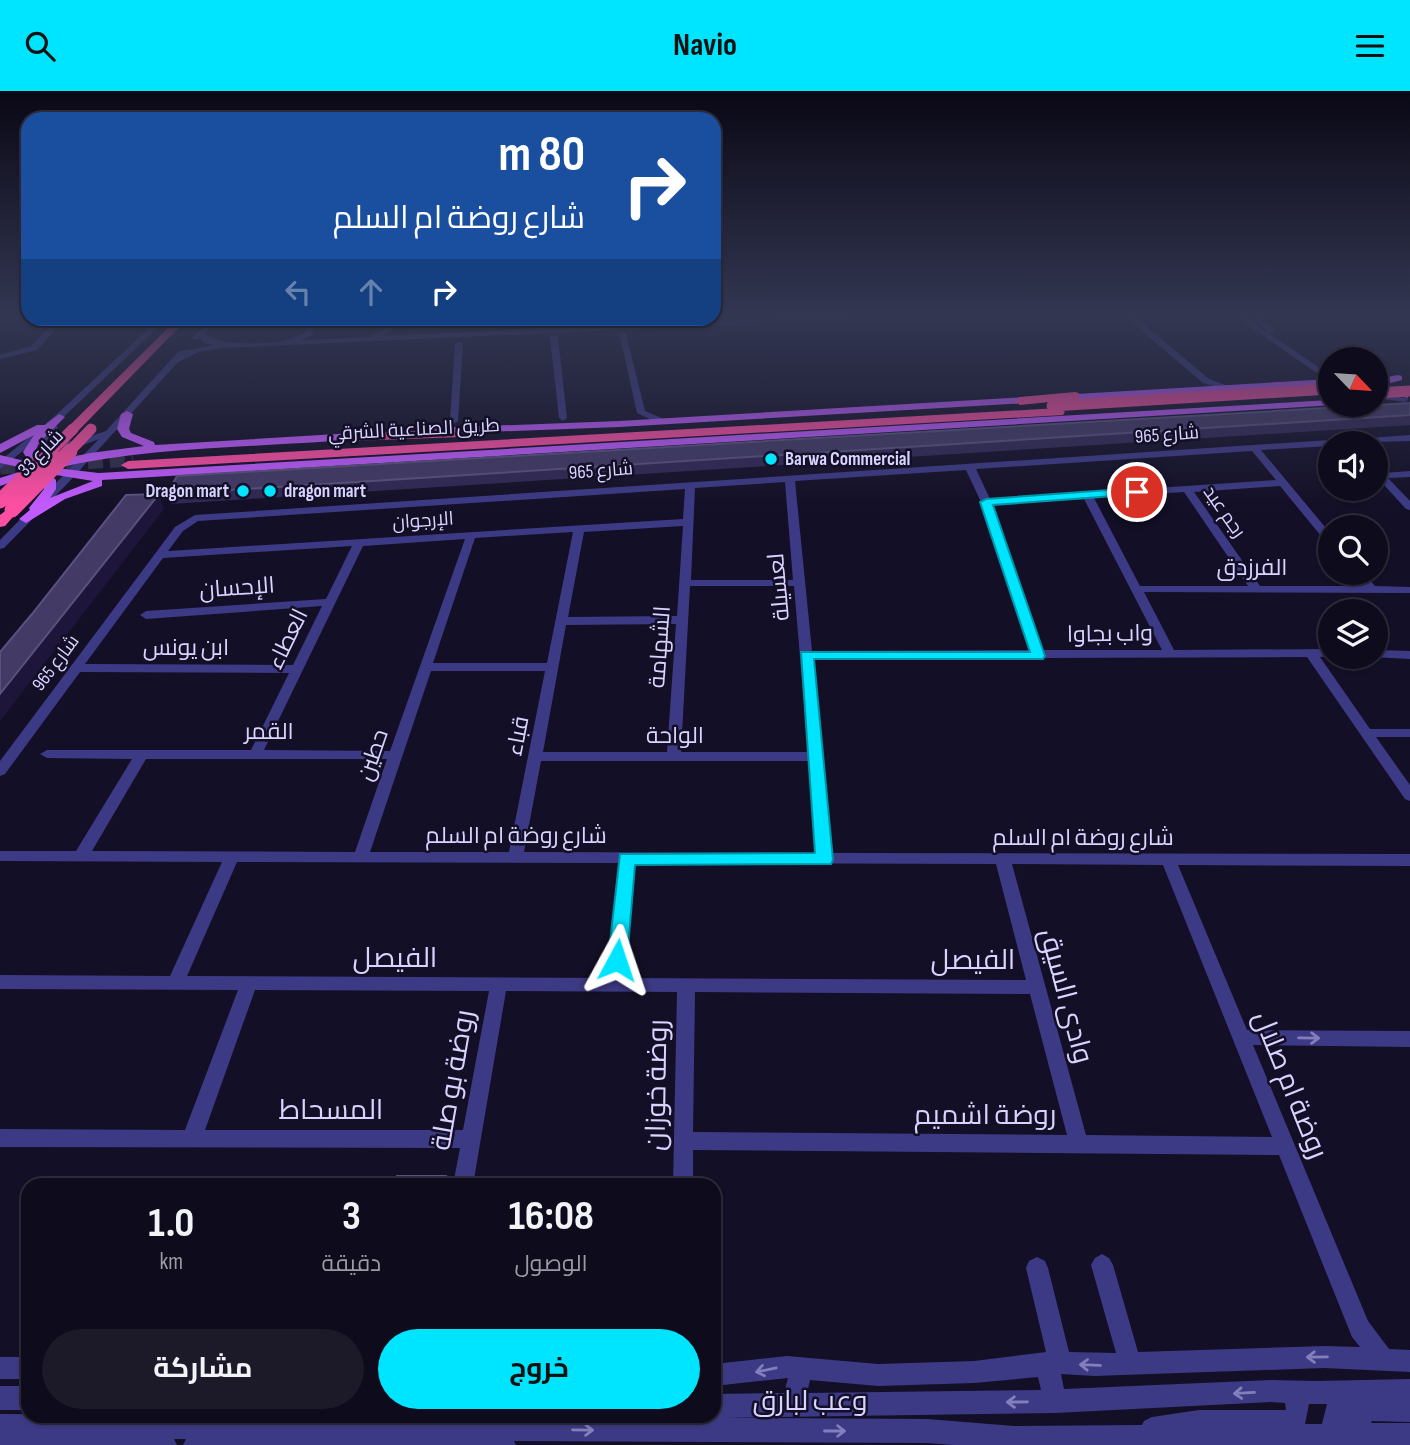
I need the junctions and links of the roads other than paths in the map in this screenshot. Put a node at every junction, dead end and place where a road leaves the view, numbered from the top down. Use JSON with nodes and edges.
{"nodes":[{"id":1,"x":98,"y":380,"type":"edge"},
{"id":2,"x":121,"y":380,"type":"edge"},
{"id":3,"x":139,"y":380,"type":"edge"},
{"id":4,"x":158,"y":380,"type":"edge"},
{"id":5,"x":457,"y":380,"type":"edge"},
{"id":6,"x":559,"y":380,"type":"edge"},
{"id":7,"x":633,"y":380,"type":"edge"},
{"id":8,"x":1306,"y":380,"type":"edge"},
{"id":9,"x":1310,"y":380,"type":"edge"},
{"id":10,"x":1385,"y":380,"type":"edge"},
{"id":11,"x":1206,"y":381,"type":"joint"},
{"id":12,"x":1292,"y":384,"type":"junction"},
{"id":13,"x":1410,"y":384,"type":"edge"},
{"id":14,"x":1388,"y":386,"type":"edge"},
{"id":15,"x":1227,"y":387,"type":"junction"},
{"id":16,"x":1197,"y":389,"type":"junction"},
{"id":17,"x":1318,"y":390,"type":"edge"},
{"id":18,"x":1388,"y":395,"type":"edge"},
{"id":19,"x":1075,"y":396,"type":"junction"},
{"id":20,"x":1409,"y":396,"type":"edge"},
{"id":21,"x":1388,"y":399,"type":"edge"},
{"id":22,"x":1318,"y":401,"type":"edge"},
{"id":23,"x":1318,"y":402,"type":"edge"},
{"id":24,"x":1301,"y":405,"type":"junction"},
{"id":25,"x":641,"y":413,"type":"junction"},
{"id":26,"x":1055,"y":413,"type":"junction"},
{"id":27,"x":127,"y":414,"type":"junction"},
{"id":28,"x":59,"y":417,"type":"junction"},
{"id":29,"x":563,"y":418,"type":"dead end"},
{"id":30,"x":454,"y":421,"type":"junction"},
{"id":31,"x":661,"y":421,"type":"junction"},
{"id":32,"x":850,"y":421,"type":"junction"},
{"id":33,"x":117,"y":424,"type":"junction"},
{"id":34,"x":615,"y":428,"type":"junction"},
{"id":35,"x":473,"y":430,"type":"junction"},
{"id":36,"x":436,"y":431,"type":"junction"},
{"id":37,"x":351,"y":437,"type":"junction"},
{"id":38,"x":1410,"y":438,"type":"edge"},
{"id":39,"x":104,"y":439,"type":"junction"},
{"id":40,"x":585,"y":440,"type":"junction"},
{"id":41,"x":1388,"y":440,"type":"edge"},
{"id":42,"x":230,"y":444,"type":"junction"},
{"id":43,"x":1318,"y":444,"type":"edge"},
{"id":44,"x":1255,"y":449,"type":"junction"},
{"id":45,"x":89,"y":455,"type":"junction"},
{"id":46,"x":2,"y":459,"type":"edge"},
{"id":47,"x":347,"y":462,"type":"junction"},
{"id":48,"x":39,"y":466,"type":"junction"},
{"id":49,"x":970,"y":467,"type":"junction"},
{"id":50,"x":216,"y":470,"type":"junction"},
{"id":51,"x":1388,"y":473,"type":"edge"},
{"id":52,"x":1410,"y":474,"type":"edge"},
{"id":53,"x":0,"y":475,"type":"edge"},
{"id":54,"x":70,"y":476,"type":"junction"},
{"id":55,"x":790,"y":478,"type":"junction"},
{"id":56,"x":0,"y":482,"type":"edge"},
{"id":57,"x":1282,"y":482,"type":"junction"},
{"id":58,"x":690,"y":484,"type":"junction"},
{"id":59,"x":1388,"y":484,"type":"edge"},
{"id":60,"x":1187,"y":489,"type":"junction"},
{"id":61,"x":0,"y":492,"type":"edge"},
{"id":62,"x":1087,"y":495,"type":"junction"},
{"id":63,"x":0,"y":501,"type":"edge"},
{"id":64,"x":986,"y":502,"type":"junction"},
{"id":65,"x":1410,"y":507,"type":"edge"},
{"id":66,"x":26,"y":519,"type":"junction"},
{"id":67,"x":689,"y":522,"type":"junction"},
{"id":68,"x":0,"y":523,"type":"edge"},
{"id":69,"x":1318,"y":526,"type":"edge"},
{"id":70,"x":579,"y":529,"type":"junction"},
{"id":71,"x":471,"y":535,"type":"junction"},
{"id":72,"x":359,"y":543,"type":"junction"},
{"id":73,"x":0,"y":547,"type":"edge"},
{"id":74,"x":159,"y":555,"type":"junction"},
{"id":75,"x":687,"y":583,"type":"junction"},
{"id":76,"x":800,"y":583,"type":"junction"},
{"id":77,"x":1368,"y":585,"type":"edge"},
{"id":78,"x":1136,"y":589,"type":"junction"},
{"id":79,"x":1256,"y":589,"type":"junction"},
{"id":80,"x":1372,"y":590,"type":"junction"},
{"id":81,"x":1410,"y":590,"type":"edge"},
{"id":82,"x":330,"y":602,"type":"junction"},
{"id":83,"x":146,"y":615,"type":"dead end"},
{"id":84,"x":680,"y":620,"type":"junction"},
{"id":85,"x":562,"y":621,"type":"junction"},
{"id":86,"x":1311,"y":653,"type":"junction"},
{"id":87,"x":1318,"y":653,"type":"edge"},
{"id":88,"x":1388,"y":654,"type":"edge"},
{"id":89,"x":806,"y":655,"type":"junction"},
{"id":90,"x":1171,"y":655,"type":"junction"},
{"id":91,"x":1410,"y":655,"type":"edge"},
{"id":92,"x":1038,"y":656,"type":"junction"},
{"id":93,"x":425,"y":667,"type":"junction"},
{"id":94,"x":552,"y":667,"type":"junction"},
{"id":95,"x":75,"y":668,"type":"junction"},
{"id":96,"x":297,"y":669,"type":"junction"},
{"id":97,"x":1367,"y":733,"type":"junction"},
{"id":98,"x":1410,"y":733,"type":"edge"},
{"id":99,"x":47,"y":754,"type":"dead end"},
{"id":100,"x":142,"y":754,"type":"junction"},
{"id":101,"x":255,"y":755,"type":"junction"},
{"id":102,"x":395,"y":755,"type":"junction"},
{"id":103,"x":535,"y":756,"type":"junction"},
{"id":104,"x":674,"y":757,"type":"junction"},
{"id":105,"x":815,"y":757,"type":"junction"},
{"id":106,"x":0,"y":771,"type":"edge"},
{"id":107,"x":1410,"y":796,"type":"edge"},
{"id":108,"x":0,"y":856,"type":"edge"},
{"id":109,"x":81,"y":856,"type":"junction"},
{"id":110,"x":232,"y":857,"type":"junction"},
{"id":111,"x":360,"y":858,"type":"junction"},
{"id":112,"x":515,"y":858,"type":"junction"},
{"id":113,"x":626,"y":859,"type":"junction"},
{"id":114,"x":824,"y":860,"type":"junction"},
{"id":115,"x":1003,"y":860,"type":"junction"},
{"id":116,"x":1410,"y":860,"type":"edge"},
{"id":117,"x":1169,"y":861,"type":"junction"},
{"id":118,"x":0,"y":982,"type":"edge"},
{"id":119,"x":175,"y":983,"type":"junction"},
{"id":120,"x":250,"y":983,"type":"junction"},
{"id":121,"x":499,"y":985,"type":"junction"},
{"id":122,"x":615,"y":985,"type":"junction"},
{"id":123,"x":687,"y":985,"type":"junction"},
{"id":124,"x":1037,"y":987,"type":"junction"},
{"id":125,"x":1241,"y":1037,"type":"junction"},
{"id":126,"x":1410,"y":1039,"type":"edge"},
{"id":127,"x":0,"y":1137,"type":"edge"},
{"id":128,"x":192,"y":1138,"type":"junction"},
{"id":129,"x":471,"y":1139,"type":"junction"},
{"id":130,"x":684,"y":1141,"type":"junction"},
{"id":131,"x":1079,"y":1144,"type":"junction"},
{"id":132,"x":1285,"y":1146,"type":"junction"},
{"id":133,"x":464,"y":1178,"type":"edge"},
{"id":134,"x":683,"y":1178,"type":"edge"},
{"id":135,"x":1102,"y":1265,"type":"dead end"},
{"id":136,"x":1037,"y":1268,"type":"dead end"},
{"id":137,"x":1360,"y":1329,"type":"junction"},
{"id":138,"x":1358,"y":1358,"type":"junction"},
{"id":139,"x":1384,"y":1360,"type":"junction"},
{"id":140,"x":1410,"y":1361,"type":"edge"},
{"id":141,"x":1054,"y":1363,"type":"junction"},
{"id":142,"x":1130,"y":1363,"type":"junction"},
{"id":143,"x":802,"y":1367,"type":"junction"},
{"id":144,"x":0,"y":1368,"type":"edge"},
{"id":145,"x":21,"y":1368,"type":"edge"},
{"id":146,"x":721,"y":1374,"type":"edge"},
{"id":147,"x":1410,"y":1390,"type":"edge"},
{"id":148,"x":1303,"y":1393,"type":"junction"},
{"id":149,"x":0,"y":1398,"type":"edge"},
{"id":150,"x":21,"y":1398,"type":"edge"},
{"id":151,"x":1055,"y":1401,"type":"junction"},
{"id":152,"x":793,"y":1405,"type":"junction"},
{"id":153,"x":721,"y":1406,"type":"edge"},
{"id":154,"x":1340,"y":1410,"type":"junction"},
{"id":155,"x":1410,"y":1410,"type":"edge"},
{"id":156,"x":0,"y":1426,"type":"edge"},
{"id":157,"x":311,"y":1427,"type":"junction"},
{"id":158,"x":169,"y":1436,"type":"edge"},
{"id":159,"x":1211,"y":1436,"type":"junction"},
{"id":160,"x":1410,"y":1436,"type":"edge"},
{"id":161,"x":1106,"y":1437,"type":"junction"},
{"id":162,"x":784,"y":1438,"type":"edge"},
{"id":163,"x":0,"y":1440,"type":"edge"},
{"id":164,"x":1369,"y":1440,"type":"edge"},
{"id":165,"x":80,"y":1441,"type":"edge"},
{"id":166,"x":1337,"y":1441,"type":"edge"},
{"id":167,"x":52,"y":1442,"type":"edge"},
{"id":168,"x":339,"y":1443,"type":"junction"},
{"id":169,"x":158,"y":1444,"type":"edge"},
{"id":170,"x":195,"y":1445,"type":"edge"},
{"id":171,"x":503,"y":1445,"type":"edge"},
{"id":172,"x":1244,"y":1445,"type":"edge"}],
"edges":[{"from":1,"to":28,"type":"street","name":"شارع 33"},
{"from":2,"to":63,"type":"highway","name":"شارع 33","bridge":true},
{"from":3,"to":68,"type":"highway","name":"شارع 33","bridge":true},
{"from":4,"to":27,"type":"street","name":"شارع 33"},
{"from":5,"to":30,"type":"street"},
{"from":6,"to":29,"type":"street"},
{"from":7,"to":25,"type":"street"},
{"from":8,"to":12,"type":"main road","name":"طريق الصناعية الشرقي"},
{"from":9,"to":12,"type":"main road"},
{"from":10,"to":20,"type":"main road"},
{"from":11,"to":15,"type":"street"},
{"from":11,"to":16,"type":"street"},
{"from":12,"to":15,"type":"main road","name":"طريق الصناعية الشرقي"},
{"from":12,"to":24,"type":"main road"},
{"from":13,"to":14,"type":"highway"},
{"from":15,"to":16,"type":"main road","name":"طريق الصناعية الشرقي"},
{"from":16,"to":19,"type":"main road","name":"طريق الصناعية الشرقي"},
{"from":17,"to":26,"type":"highway","bridge":true},
{"from":18,"to":20,"type":"highway","bridge":true},
{"from":19,"to":31,"type":"main road","name":"طريق الصناعية الشرقي"},
{"from":19,"to":32,"type":"highway"},
{"from":20,"to":21,"type":"main road"},
{"from":22,"to":26,"type":"highway"},
{"from":23,"to":24,"type":"main road"},
{"from":24,"to":26,"type":"main road"},
{"from":25,"to":31,"type":"street"},
{"from":25,"to":34,"type":"street"},
{"from":26,"to":32,"type":"highway"},
{"from":26,"to":47,"type":"main road","name":"طريق الصناعية الشرقي"},
{"from":27,"to":33,"type":"street","name":"شارع 33"},
{"from":27,"to":42,"type":"main road"},
{"from":28,"to":33,"type":"street"},
{"from":28,"to":46,"type":"main road"},
{"from":28,"to":48,"type":"main road"},
{"from":30,"to":35,"type":"street"},
{"from":30,"to":36,"type":"street"},
{"from":31,"to":34,"type":"main road","name":"طريق الصناعية الشرقي"},
{"from":32,"to":34,"type":"highway","name":"طريق الصناعية الشرقي"},
{"from":32,"to":40,"type":"highway","name":"طريق الصناعية الشرقي"},
{"from":33,"to":39,"type":"street","name":"شارع 33"},
{"from":34,"to":35,"type":"main road","name":"طريق الصناعية الشرقي"},
{"from":34,"to":37,"type":"highway"},
{"from":34,"to":40,"type":"highway","name":"طريق الصناعية الشرقي"},
{"from":35,"to":36,"type":"main road","name":"طريق الصناعية الشرقي"},
{"from":36,"to":37,"type":"main road","name":"طريق الصناعية الشرقي"},
{"from":37,"to":42,"type":"main road","name":"طريق الصناعية الشرقي"},
{"from":38,"to":41,"type":"street"},
{"from":39,"to":45,"type":"street","name":"شارع 33"},
{"from":39,"to":48,"type":"main road"},
{"from":40,"to":47,"type":"highway"},
{"from":42,"to":45,"type":"main road"},
{"from":42,"to":50,"type":"main road"},
{"from":43,"to":44,"type":"street","name":"شارع 965"},
{"from":44,"to":49,"type":"street","name":"شارع 965"},
{"from":44,"to":57,"type":"street"},
{"from":45,"to":48,"type":"main road"},
{"from":45,"to":54,"type":"street","name":"شارع 33"},
{"from":46,"to":48,"type":"main road"},
{"from":47,"to":50,"type":"main road","name":"طريق الصناعية الشرقي"},
{"from":48,"to":53,"type":"main road"},
{"from":48,"to":54,"type":"main road"},
{"from":48,"to":56,"type":"main road"},
{"from":48,"to":66,"type":"main road"},
{"from":49,"to":55,"type":"street","name":"شارع 965"},
{"from":49,"to":64,"type":"street"},
{"from":50,"to":54,"type":"main road"},
{"from":50,"to":66,"type":"main road"},
{"from":51,"to":52,"type":"street"},
{"from":54,"to":66,"type":"street","name":"شارع 33"},
{"from":55,"to":58,"type":"street","name":"شارع 965"},
{"from":55,"to":76,"type":"street","name":"لعسيلة"},
{"from":57,"to":60,"type":"street"},
{"from":57,"to":69,"type":"street"},
{"from":58,"to":67,"type":"street","name":"الشهامة"},
{"from":58,"to":74,"type":"street","name":"شارع 965"},
{"from":59,"to":65,"type":"street"},
{"from":60,"to":62,"type":"street"},
{"from":60,"to":79,"type":"street","name":"رجم عيد"},
{"from":61,"to":66,"type":"street"},
{"from":62,"to":64,"type":"street"},
{"from":62,"to":78,"type":"street"},
{"from":64,"to":92,"type":"street"},
{"from":66,"to":73,"type":"street","name":"شارع 33"},
{"from":67,"to":70,"type":"street","name":"الإرجوان"},
{"from":67,"to":75,"type":"street","name":"الشهامة"},
{"from":70,"to":71,"type":"street","name":"الإرجوان"},
{"from":70,"to":85,"type":"street","name":"قباء"},
{"from":71,"to":72,"type":"street","name":"الإرجوان"},
{"from":71,"to":93,"type":"street","name":"حطين"},
{"from":72,"to":74,"type":"street","name":"الإرجوان"},
{"from":72,"to":82,"type":"street","name":"العطاء"},
{"from":74,"to":95,"type":"street","name":"شارع 965"},
{"from":75,"to":76,"type":"street","name":"الشهامة"},
{"from":75,"to":84,"type":"street","name":"الشهامة"},
{"from":76,"to":89,"type":"street","name":"لعسيلة"},
{"from":77,"to":80,"type":"street"},
{"from":78,"to":79,"type":"street","name":"الفرزدق"},
{"from":78,"to":90,"type":"street"},
{"from":79,"to":80,"type":"street","name":"الفرزدق"},
{"from":80,"to":81,"type":"street","name":"الفرزدق"},
{"from":82,"to":83,"type":"street","name":"الإحسان"},
{"from":82,"to":96,"type":"street","name":"العطاء"},
{"from":84,"to":85,"type":"street"},
{"from":84,"to":104,"type":"street","name":"الشهامة"},
{"from":85,"to":94,"type":"street","name":"قباء"},
{"from":86,"to":87,"type":"street","name":"واب بجاوا"},
{"from":86,"to":90,"type":"street","name":"واب بجاوا"},
{"from":86,"to":97,"type":"street"},
{"from":88,"to":91,"type":"street"},
{"from":89,"to":92,"type":"street","name":"واب بجاوا"},
{"from":89,"to":105,"type":"street","name":"لعسيلة"},
{"from":90,"to":92,"type":"street","name":"واب بجاوا"},
{"from":93,"to":94,"type":"street"},
{"from":93,"to":102,"type":"street","name":"حطين"},
{"from":94,"to":103,"type":"street","name":"قباء"},
{"from":95,"to":96,"type":"street","name":"ابن يونس"},
{"from":95,"to":106,"type":"street","name":"شارع 965"},
{"from":96,"to":101,"type":"street","name":"العطاء"},
{"from":97,"to":98,"type":"street"},
{"from":97,"to":107,"type":"street"},
{"from":99,"to":100,"type":"street","name":"القمر"},
{"from":100,"to":101,"type":"street","name":"القمر"},
{"from":100,"to":109,"type":"street"},
{"from":101,"to":102,"type":"street","name":"القمر"},
{"from":102,"to":111,"type":"street","name":"حطين"},
{"from":103,"to":104,"type":"street","name":"الواحة"},
{"from":103,"to":112,"type":"street","name":"قباء"},
{"from":104,"to":105,"type":"street","name":"الواحة"},
{"from":105,"to":114,"type":"street","name":"لعسيلة"},
{"from":108,"to":109,"type":"street","name":"شارع روضة ام السلم"},
{"from":109,"to":110,"type":"street","name":"شارع روضة ام السلم"},
{"from":110,"to":111,"type":"street","name":"شارع روضة ام السلم"},
{"from":110,"to":119,"type":"street"},
{"from":111,"to":112,"type":"street","name":"شارع روضة ام السلم"},
{"from":112,"to":113,"type":"street","name":"شارع روضة ام السلم"},
{"from":113,"to":114,"type":"street","name":"شارع روضة ام السلم"},
{"from":113,"to":122,"type":"street"},
{"from":114,"to":115,"type":"street","name":"شارع روضة ام السلم"},
{"from":115,"to":117,"type":"street","name":"شارع روضة ام السلم"},
{"from":115,"to":124,"type":"street","name":"وادى السيق"},
{"from":116,"to":117,"type":"street","name":"شارع روضة ام السلم"},
{"from":117,"to":125,"type":"street","name":"روضة ام صلال"},
{"from":118,"to":119,"type":"street","name":"الفيصل"},
{"from":119,"to":120,"type":"street","name":"الفيصل"},
{"from":120,"to":121,"type":"street","name":"الفيصل"},
{"from":120,"to":128,"type":"street"},
{"from":121,"to":122,"type":"street","name":"الفيصل"},
{"from":121,"to":129,"type":"street","name":"روضة بو صلة"},
{"from":122,"to":123,"type":"street","name":"الفيصل"},
{"from":123,"to":124,"type":"street","name":"الفيصل"},
{"from":123,"to":130,"type":"street","name":"روضة خوزان"},
{"from":124,"to":131,"type":"street","name":"وادى السيق"},
{"from":125,"to":126,"type":"street","one_way":true},
{"from":125,"to":132,"type":"street","name":"روضة ام صلال"},
{"from":127,"to":128,"type":"street","name":"المسحاط"},
{"from":128,"to":129,"type":"street","name":"المسحاط"},
{"from":129,"to":133,"type":"street","name":"روضة بو صلة"},
{"from":130,"to":131,"type":"street","name":"روضة اشميم"},
{"from":130,"to":134,"type":"street","name":"روضة خوزان"},
{"from":131,"to":132,"type":"street","name":"روضة اشميم"},
{"from":132,"to":137,"type":"street","name":"روضة ام صلال"},
{"from":135,"to":142,"type":"street"},
{"from":136,"to":141,"type":"street"},
{"from":137,"to":138,"type":"street"},
{"from":137,"to":139,"type":"street"},
{"from":138,"to":139,"type":"street"},
{"from":138,"to":142,"type":"street","one_way":true},
{"from":139,"to":140,"type":"street"},
{"from":142,"to":141,"type":"street","one_way":true},
{"from":141,"to":143,"type":"street"},
{"from":141,"to":151,"type":"street"},
{"from":143,"to":146,"type":"street","one_way":true},
{"from":143,"to":152,"type":"street"},
{"from":144,"to":145,"type":"street"},
{"from":147,"to":148,"type":"street","name":"وعب لبارق"},
{"from":148,"to":151,"type":"street","name":"وعب لبارق","one_way":true},
{"from":148,"to":154,"type":"street"},
{"from":148,"to":161,"type":"street"},
{"from":149,"to":150,"type":"street"},
{"from":151,"to":152,"type":"street","name":"وعب لبارق","one_way":true},
{"from":152,"to":153,"type":"street","name":"وعب لبارق"},
{"from":154,"to":155,"type":"street"},
{"from":154,"to":164,"type":"street"},
{"from":154,"to":166,"type":"street"},
{"from":156,"to":158,"type":"street","name":"وعب لبارق"},
{"from":157,"to":158,"type":"street","name":"وعب لبارق"},
{"from":157,"to":162,"type":"street","name":"وعب لبارق","one_way":true},
{"from":157,"to":168,"type":"street"},
{"from":158,"to":169,"type":"street"},
{"from":159,"to":161,"type":"street","name":"وعب لبارق"},
{"from":159,"to":166,"type":"street","name":"وعب لبارق"},
{"from":159,"to":172,"type":"street"},
{"from":160,"to":164,"type":"street","name":"وعب لبارق"},
{"from":162,"to":161,"type":"street","name":"وعب لبارق","one_way":true},
{"from":163,"to":167,"type":"street"},
{"from":164,"to":166,"type":"street","name":"وعب لبارق"},
{"from":165,"to":167,"type":"street"},
{"from":165,"to":169,"type":"street"},
{"from":168,"to":170,"type":"street"},
{"from":168,"to":171,"type":"street"}]}
